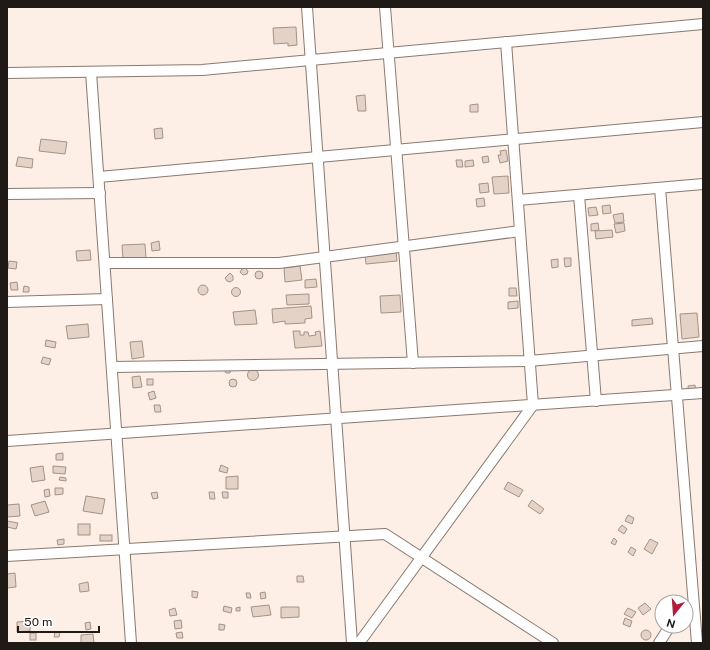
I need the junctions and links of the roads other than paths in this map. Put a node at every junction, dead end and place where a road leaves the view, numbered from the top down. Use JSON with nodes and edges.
{"nodes":[{"id":1,"x":306,"y":7,"type":"edge"},
{"id":2,"x":385,"y":7,"type":"edge"},
{"id":3,"x":703,"y":24,"type":"edge"},
{"id":4,"x":506,"y":42,"type":"junction"},
{"id":5,"x":389,"y":53,"type":"junction"},
{"id":6,"x":310,"y":60,"type":"junction"},
{"id":7,"x":92,"y":72,"type":"junction"},
{"id":8,"x":7,"y":73,"type":"edge"},
{"id":9,"x":703,"y":122,"type":"edge"},
{"id":10,"x":513,"y":139,"type":"junction"},
{"id":11,"x":396,"y":150,"type":"junction"},
{"id":12,"x":317,"y":157,"type":"junction"},
{"id":13,"x":99,"y":176,"type":"junction"},
{"id":14,"x":703,"y":184,"type":"edge"},
{"id":15,"x":660,"y":188,"type":"junction"},
{"id":16,"x":100,"y":193,"type":"junction"},
{"id":17,"x":7,"y":194,"type":"edge"},
{"id":18,"x":579,"y":195,"type":"junction"},
{"id":19,"x":518,"y":200,"type":"junction"},
{"id":20,"x":520,"y":231,"type":"junction"},
{"id":21,"x":404,"y":246,"type":"junction"},
{"id":22,"x":324,"y":257,"type":"junction"},
{"id":23,"x":105,"y":263,"type":"junction"},
{"id":24,"x":107,"y":299,"type":"junction"},
{"id":25,"x":7,"y":302,"type":"edge"},
{"id":26,"x":703,"y":346,"type":"edge"},
{"id":27,"x":673,"y":348,"type":"junction"},
{"id":28,"x":592,"y":355,"type":"junction"},
{"id":29,"x":529,"y":361,"type":"junction"},
{"id":30,"x":413,"y":362,"type":"junction"},
{"id":31,"x":332,"y":364,"type":"junction"},
{"id":32,"x":112,"y":367,"type":"junction"},
{"id":33,"x":703,"y":393,"type":"edge"},
{"id":34,"x":677,"y":395,"type":"junction"},
{"id":35,"x":596,"y":401,"type":"junction"},
{"id":36,"x":533,"y":405,"type":"junction"},
{"id":37,"x":336,"y":419,"type":"junction"},
{"id":38,"x":117,"y":434,"type":"junction"},
{"id":39,"x":7,"y":441,"type":"edge"},
{"id":40,"x":344,"y":536,"type":"junction"},
{"id":41,"x":125,"y":549,"type":"junction"},
{"id":42,"x":7,"y":556,"type":"edge"},
{"id":43,"x":422,"y":558,"type":"junction"},
{"id":44,"x":693,"y":592,"type":"joint"},
{"id":45,"x":665,"y":634,"type":"edge"},
{"id":46,"x":131,"y":643,"type":"edge"},
{"id":47,"x":352,"y":643,"type":"edge"},
{"id":48,"x":359,"y":643,"type":"edge"},
{"id":49,"x":553,"y":643,"type":"edge"},
{"id":50,"x":659,"y":643,"type":"edge"},
{"id":51,"x":697,"y":643,"type":"edge"}],
"edges":[{"from":1,"to":6,"type":"street"},
{"from":2,"to":5,"type":"street"},
{"from":3,"to":4,"type":"street"},
{"from":4,"to":5,"type":"street"},
{"from":4,"to":10,"type":"street"},
{"from":5,"to":6,"type":"street"},
{"from":5,"to":11,"type":"street"},
{"from":6,"to":7,"type":"street"},
{"from":6,"to":12,"type":"street"},
{"from":7,"to":8,"type":"street"},
{"from":7,"to":13,"type":"street"},
{"from":9,"to":10,"type":"street"},
{"from":10,"to":11,"type":"street"},
{"from":10,"to":19,"type":"street"},
{"from":11,"to":12,"type":"street"},
{"from":11,"to":21,"type":"street"},
{"from":12,"to":13,"type":"street"},
{"from":12,"to":22,"type":"street"},
{"from":13,"to":16,"type":"street"},
{"from":14,"to":15,"type":"street"},
{"from":15,"to":18,"type":"street"},
{"from":15,"to":27,"type":"street"},
{"from":16,"to":17,"type":"street"},
{"from":16,"to":23,"type":"street"},
{"from":18,"to":19,"type":"street"},
{"from":18,"to":28,"type":"street"},
{"from":19,"to":20,"type":"street"},
{"from":20,"to":21,"type":"street"},
{"from":20,"to":29,"type":"street"},
{"from":21,"to":22,"type":"street"},
{"from":21,"to":30,"type":"street"},
{"from":22,"to":23,"type":"street"},
{"from":22,"to":31,"type":"street"},
{"from":23,"to":24,"type":"street"},
{"from":24,"to":25,"type":"street"},
{"from":24,"to":32,"type":"street"},
{"from":26,"to":27,"type":"street"},
{"from":27,"to":28,"type":"street"},
{"from":27,"to":34,"type":"street"},
{"from":28,"to":29,"type":"street"},
{"from":28,"to":35,"type":"street"},
{"from":29,"to":30,"type":"street"},
{"from":29,"to":36,"type":"street"},
{"from":30,"to":31,"type":"street"},
{"from":31,"to":32,"type":"street"},
{"from":31,"to":37,"type":"street"},
{"from":32,"to":38,"type":"street"},
{"from":33,"to":34,"type":"street"},
{"from":34,"to":35,"type":"street"},
{"from":34,"to":44,"type":"street"},
{"from":35,"to":36,"type":"street"},
{"from":36,"to":37,"type":"street"},
{"from":36,"to":43,"type":"street"},
{"from":37,"to":38,"type":"street"},
{"from":37,"to":40,"type":"street"},
{"from":38,"to":39,"type":"street"},
{"from":38,"to":41,"type":"street"},
{"from":40,"to":41,"type":"street"},
{"from":40,"to":43,"type":"street"},
{"from":40,"to":47,"type":"street"},
{"from":41,"to":42,"type":"street"},
{"from":41,"to":46,"type":"street"},
{"from":43,"to":48,"type":"street"},
{"from":43,"to":49,"type":"street"},
{"from":44,"to":51,"type":"street"},
{"from":45,"to":50,"type":"street"}]}
